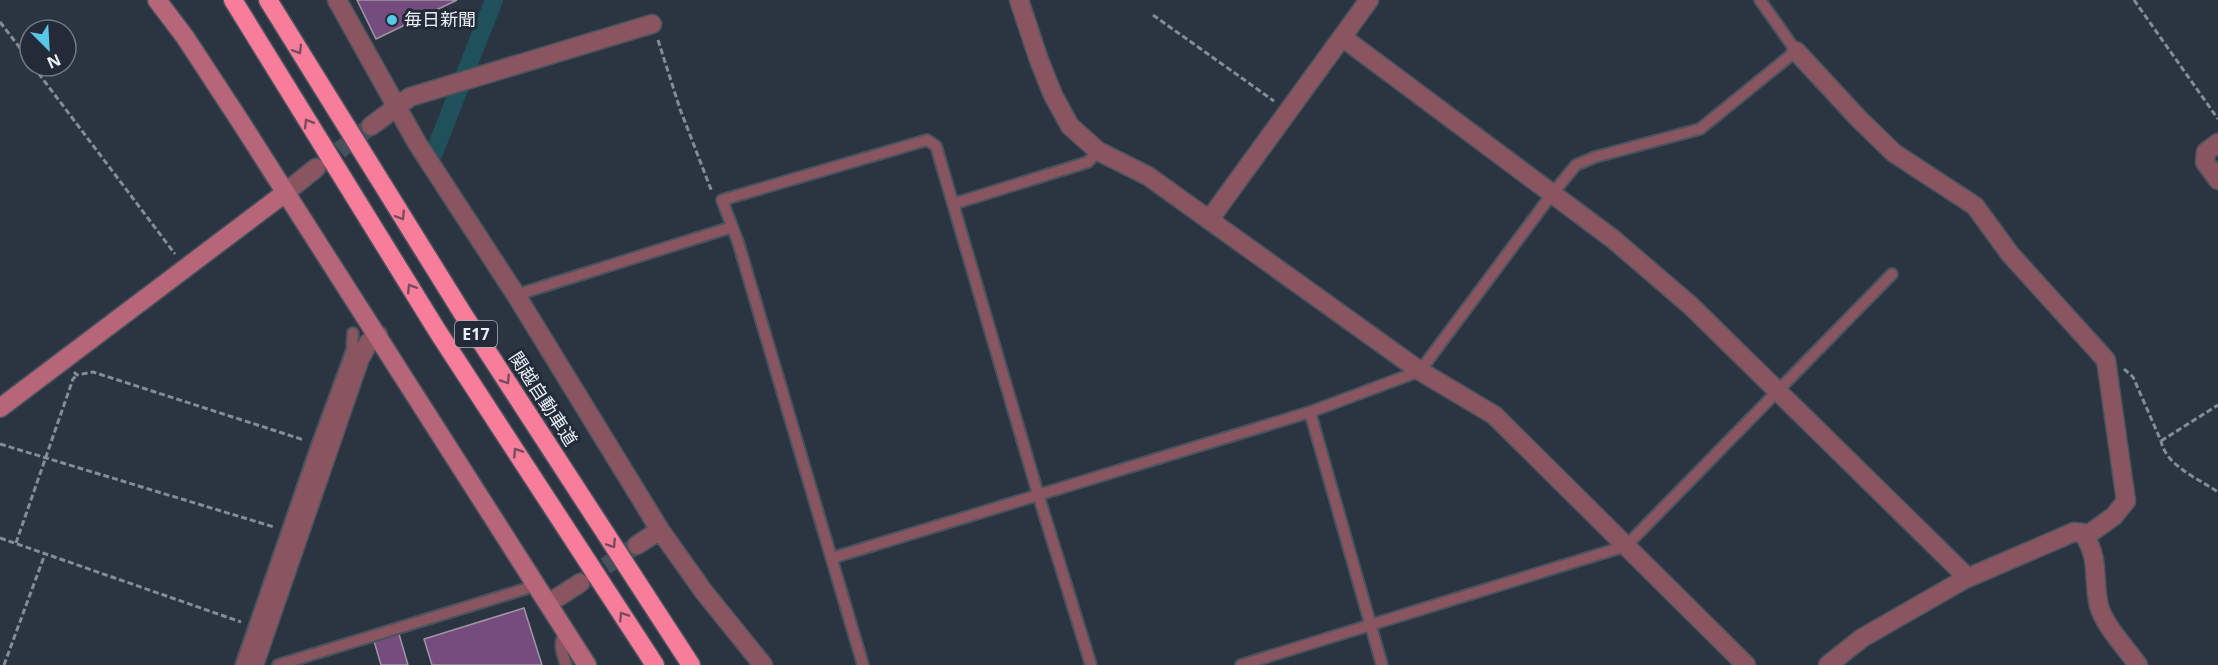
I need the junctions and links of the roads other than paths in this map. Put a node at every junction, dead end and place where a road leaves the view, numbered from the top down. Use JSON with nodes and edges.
{"nodes":[{"id":1,"x":157,"y":0,"type":"edge"},
{"id":2,"x":234,"y":0,"type":"edge"},
{"id":3,"x":268,"y":0,"type":"edge"},
{"id":4,"x":337,"y":0,"type":"edge"},
{"id":5,"x":1020,"y":0,"type":"edge"},
{"id":6,"x":1369,"y":0,"type":"edge"},
{"id":7,"x":1760,"y":0,"type":"edge"},
{"id":8,"x":652,"y":24,"type":"road end"},
{"id":9,"x":1342,"y":37,"type":"junction"},
{"id":10,"x":1796,"y":51,"type":"junction"},
{"id":11,"x":395,"y":107,"type":"junction"},
{"id":12,"x":371,"y":126,"type":"tunnel mouth"},
{"id":13,"x":2218,"y":143,"type":"edge"},
{"id":14,"x":1098,"y":151,"type":"junction"},
{"id":15,"x":316,"y":168,"type":"tunnel mouth"},
{"id":16,"x":2218,"y":180,"type":"edge"},
{"id":17,"x":285,"y":193,"type":"junction"},
{"id":18,"x":1552,"y":194,"type":"junction"},
{"id":19,"x":953,"y":204,"type":"junction"},
{"id":20,"x":1209,"y":220,"type":"junction"},
{"id":21,"x":732,"y":227,"type":"junction"},
{"id":22,"x":1892,"y":274,"type":"dead end"},
{"id":23,"x":516,"y":295,"type":"junction"},
{"id":24,"x":353,"y":333,"type":"dead end"},
{"id":25,"x":378,"y":335,"type":"junction"},
{"id":26,"x":1420,"y":371,"type":"junction"},
{"id":27,"x":1778,"y":391,"type":"junction"},
{"id":28,"x":0,"y":408,"type":"edge"},
{"id":29,"x":1310,"y":412,"type":"junction"},
{"id":30,"x":1038,"y":494,"type":"junction"},
{"id":31,"x":660,"y":530,"type":"junction"},
{"id":32,"x":2085,"y":537,"type":"junction"},
{"id":33,"x":637,"y":545,"type":"tunnel mouth"},
{"id":34,"x":1626,"y":546,"type":"junction"},
{"id":35,"x":832,"y":558,"type":"junction"},
{"id":36,"x":1968,"y":578,"type":"junction"},
{"id":37,"x":536,"y":582,"type":"junction"},
{"id":38,"x":580,"y":583,"type":"tunnel mouth"},
{"id":39,"x":549,"y":603,"type":"junction"},
{"id":40,"x":1370,"y":626,"type":"junction"},
{"id":41,"x":567,"y":631,"type":"junction"},
{"id":42,"x":254,"y":664,"type":"edge"},
{"id":43,"x":278,"y":665,"type":"edge"},
{"id":44,"x":566,"y":665,"type":"edge"},
{"id":45,"x":587,"y":665,"type":"edge"},
{"id":46,"x":655,"y":665,"type":"edge"},
{"id":47,"x":691,"y":665,"type":"edge"},
{"id":48,"x":763,"y":665,"type":"edge"},
{"id":49,"x":863,"y":665,"type":"edge"},
{"id":50,"x":1091,"y":665,"type":"edge"},
{"id":51,"x":1241,"y":665,"type":"edge"},
{"id":52,"x":1382,"y":665,"type":"edge"},
{"id":53,"x":1746,"y":665,"type":"edge"},
{"id":54,"x":1828,"y":665,"type":"edge"},
{"id":55,"x":2138,"y":665,"type":"edge"}],
"edges":[{"from":1,"to":17,"type":"street"},
{"from":46,"to":2,"type":"highway","number":"E17","one_way":true},
{"from":3,"to":47,"type":"highway","name":"関越自動車道","number":"E17","one_way":true},
{"from":4,"to":11,"type":"street"},
{"from":5,"to":14,"type":"street"},
{"from":6,"to":9,"type":"street"},
{"from":7,"to":10,"type":"lane"},
{"from":8,"to":11,"type":"street"},
{"from":9,"to":18,"type":"street"},
{"from":9,"to":20,"type":"street"},
{"from":10,"to":18,"type":"lane"},
{"from":10,"to":32,"type":"street"},
{"from":11,"to":12,"type":"street"},
{"from":11,"to":23,"type":"street"},
{"from":13,"to":16,"type":"street"},
{"from":14,"to":19,"type":"lane"},
{"from":14,"to":20,"type":"street"},
{"from":15,"to":17,"type":"street"},
{"from":17,"to":25,"type":"street"},
{"from":17,"to":28,"type":"street"},
{"from":18,"to":26,"type":"lane"},
{"from":18,"to":27,"type":"street"},
{"from":19,"to":21,"type":"lane"},
{"from":19,"to":30,"type":"lane"},
{"from":20,"to":26,"type":"street"},
{"from":21,"to":23,"type":"lane"},
{"from":21,"to":35,"type":"lane"},
{"from":22,"to":27,"type":"lane"},
{"from":23,"to":31,"type":"street"},
{"from":24,"to":42,"type":"lane"},
{"from":25,"to":37,"type":"street"},
{"from":25,"to":42,"type":"street"},
{"from":26,"to":29,"type":"lane"},
{"from":26,"to":34,"type":"street"},
{"from":27,"to":34,"type":"lane"},
{"from":27,"to":36,"type":"street"},
{"from":29,"to":30,"type":"lane"},
{"from":29,"to":40,"type":"lane"},
{"from":30,"to":35,"type":"lane"},
{"from":30,"to":50,"type":"lane"},
{"from":31,"to":33,"type":"street"},
{"from":31,"to":48,"type":"street"},
{"from":32,"to":36,"type":"street"},
{"from":32,"to":55,"type":"street"},
{"from":34,"to":40,"type":"lane"},
{"from":34,"to":53,"type":"street"},
{"from":35,"to":49,"type":"lane"},
{"from":36,"to":54,"type":"street"},
{"from":37,"to":39,"type":"street"},
{"from":37,"to":43,"type":"lane"},
{"from":38,"to":39,"type":"street"},
{"from":39,"to":41,"type":"street"},
{"from":40,"to":51,"type":"lane"},
{"from":40,"to":52,"type":"lane"},
{"from":41,"to":44,"type":"lane"},
{"from":41,"to":45,"type":"street"}]}
